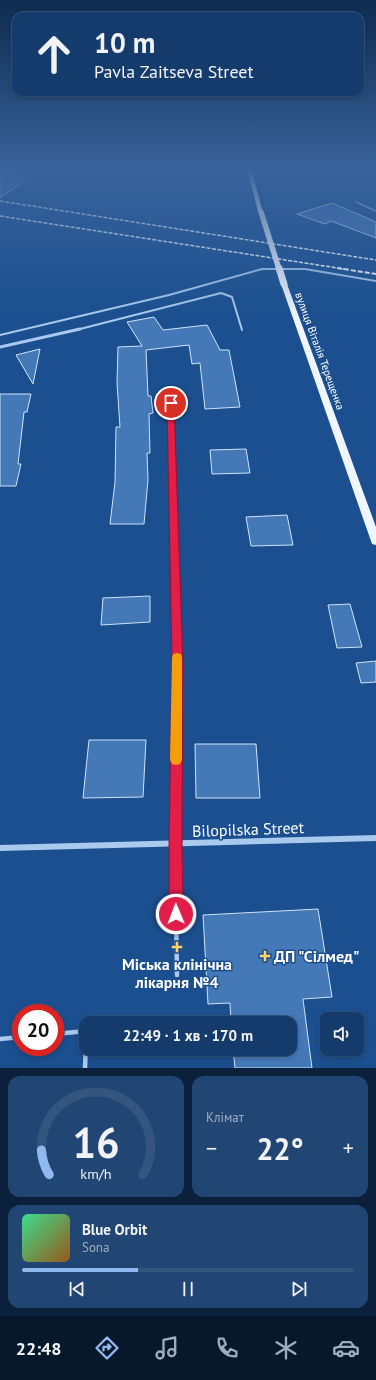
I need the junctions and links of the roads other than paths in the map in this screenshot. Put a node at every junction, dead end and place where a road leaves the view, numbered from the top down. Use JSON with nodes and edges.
{"nodes":[{"id":1,"x":264,"y":218,"type":"edge"},
{"id":2,"x":376,"y":281,"type":"edge"},
{"id":3,"x":80,"y":328,"type":"joint"},
{"id":4,"x":242,"y":330,"type":"dead end"},
{"id":5,"x":0,"y":335,"type":"edge"},
{"id":6,"x":0,"y":347,"type":"edge"},
{"id":7,"x":171,"y":403,"type":"dead end"},
{"id":8,"x":376,"y":541,"type":"edge"},
{"id":9,"x":376,"y":838,"type":"edge"},
{"id":10,"x":175,"y":844,"type":"junction"},
{"id":11,"x":0,"y":848,"type":"edge"},
{"id":12,"x":176,"y":975,"type":"dead end"},
{"id":13,"x":79,"y":1032,"type":"edge"},
{"id":14,"x":64,"y":1033,"type":"edge"},
{"id":15,"x":12,"y":1038,"type":"edge"},
{"id":16,"x":0,"y":1039,"type":"edge"},
{"id":17,"x":85,"y":1056,"type":"edge"},
{"id":18,"x":84,"y":1068,"type":"edge"}],
"edges":[{"from":1,"to":8,"type":"main road","name":"вулиця Віталія Терещенка","bridge":true},
{"from":2,"to":5,"type":"lane"},
{"from":3,"to":4,"type":"lane"},
{"from":3,"to":6,"type":"street"},
{"from":7,"to":10,"type":"street"},
{"from":9,"to":10,"type":"street","name":"Bilopilska Street"},
{"from":10,"to":11,"type":"street","name":"Bilopilska Street"},
{"from":10,"to":12,"type":"lane"},
{"from":13,"to":14,"type":"lane"},
{"from":15,"to":16,"type":"lane"},
{"from":17,"to":18,"type":"lane"}]}
